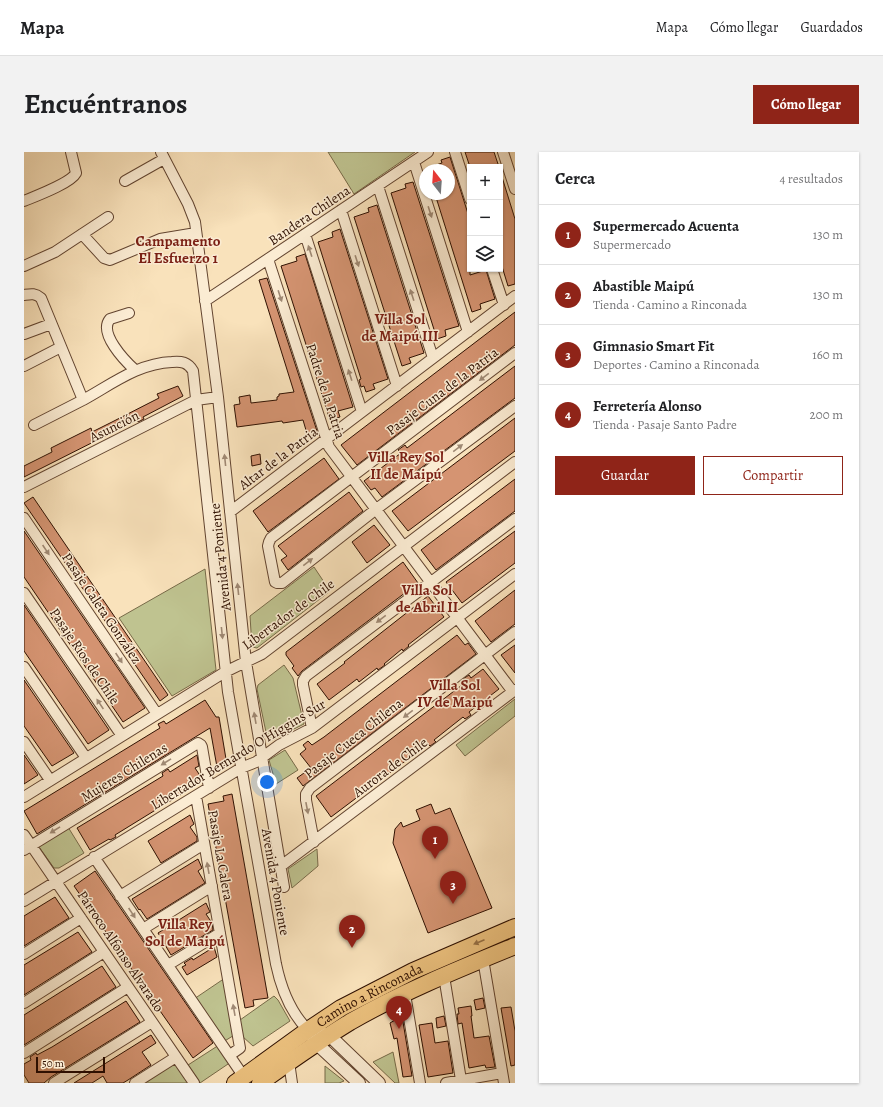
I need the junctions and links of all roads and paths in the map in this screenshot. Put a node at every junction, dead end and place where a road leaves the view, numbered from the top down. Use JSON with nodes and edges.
{"nodes":[{"id":1,"x":72,"y":152,"type":"edge"},
{"id":2,"x":428,"y":152,"type":"edge"},
{"id":3,"x":455,"y":152,"type":"edge"},
{"id":4,"x":503,"y":152,"type":"edge"},
{"id":5,"x":163,"y":156,"type":"edge"},
{"id":6,"x":414,"y":162,"type":"junction"},
{"id":7,"x":125,"y":181,"type":"dead end"},
{"id":8,"x":378,"y":186,"type":"junction"},
{"id":9,"x":515,"y":189,"type":"edge"},
{"id":10,"x":467,"y":190,"type":"edge"},
{"id":11,"x":24,"y":201,"type":"edge"},
{"id":12,"x":341,"y":210,"type":"junction"},
{"id":13,"x":108,"y":217,"type":"dead end"},
{"id":14,"x":196,"y":233,"type":"junction"},
{"id":15,"x":82,"y":234,"type":"junction"},
{"id":16,"x":305,"y":234,"type":"junction"},
{"id":17,"x":268,"y":259,"type":"junction"},
{"id":18,"x":24,"y":266,"type":"edge"},
{"id":19,"x":493,"y":272,"type":"edge"},
{"id":20,"x":24,"y":295,"type":"edge"},
{"id":21,"x":515,"y":296,"type":"edge"},
{"id":22,"x":205,"y":301,"type":"junction"},
{"id":23,"x":504,"y":305,"type":"junction"},
{"id":24,"x":129,"y":313,"type":"dead end"},
{"id":25,"x":51,"y":324,"type":"junction"},
{"id":26,"x":468,"y":332,"type":"junction"},
{"id":27,"x":24,"y":334,"type":"edge"},
{"id":28,"x":61,"y":347,"type":"junction"},
{"id":29,"x":515,"y":353,"type":"edge"},
{"id":30,"x":433,"y":358,"type":"junction"},
{"id":31,"x":24,"y":366,"type":"edge"},
{"id":32,"x":135,"y":370,"type":"junction"},
{"id":33,"x":397,"y":386,"type":"junction"},
{"id":34,"x":218,"y":397,"type":"junction"},
{"id":35,"x":83,"y":400,"type":"junction"},
{"id":36,"x":196,"y":400,"type":"junction"},
{"id":37,"x":515,"y":406,"type":"edge"},
{"id":38,"x":362,"y":412,"type":"junction"},
{"id":39,"x":34,"y":425,"type":"dead end"},
{"id":40,"x":326,"y":440,"type":"junction"},
{"id":41,"x":515,"y":462,"type":"edge"},
{"id":42,"x":350,"y":477,"type":"junction"},
{"id":43,"x":24,"y":487,"type":"edge"},
{"id":44,"x":375,"y":510,"type":"junction"},
{"id":45,"x":230,"y":512,"type":"junction"},
{"id":46,"x":24,"y":518,"type":"edge"},
{"id":47,"x":515,"y":518,"type":"edge"},
{"id":48,"x":403,"y":546,"type":"junction"},
{"id":49,"x":515,"y":574,"type":"edge"},
{"id":50,"x":430,"y":583,"type":"junction"},
{"id":51,"x":24,"y":593,"type":"edge"},
{"id":52,"x":457,"y":618,"type":"junction"},
{"id":53,"x":515,"y":632,"type":"edge"},
{"id":54,"x":485,"y":655,"type":"junction"},
{"id":55,"x":246,"y":662,"type":"junction"},
{"id":56,"x":24,"y":668,"type":"edge"},
{"id":57,"x":225,"y":672,"type":"junction"},
{"id":58,"x":514,"y":691,"type":"edge"},
{"id":59,"x":157,"y":714,"type":"junction"},
{"id":60,"x":312,"y":728,"type":"junction"},
{"id":61,"x":122,"y":736,"type":"junction"},
{"id":62,"x":24,"y":742,"type":"edge"},
{"id":63,"x":86,"y":758,"type":"junction"},
{"id":64,"x":262,"y":758,"type":"junction"},
{"id":65,"x":241,"y":768,"type":"junction"},
{"id":66,"x":50,"y":780,"type":"junction"},
{"id":67,"x":209,"y":788,"type":"junction"},
{"id":68,"x":196,"y":796,"type":"junction"},
{"id":69,"x":24,"y":797,"type":"edge"},
{"id":70,"x":24,"y":835,"type":"edge"},
{"id":71,"x":314,"y":842,"type":"junction"},
{"id":72,"x":204,"y":844,"type":"junction"},
{"id":73,"x":28,"y":848,"type":"edge"},
{"id":74,"x":94,"y":857,"type":"junction"},
{"id":75,"x":281,"y":866,"type":"junction"},
{"id":76,"x":56,"y":881,"type":"junction"},
{"id":77,"x":212,"y":886,"type":"junction"},
{"id":78,"x":284,"y":887,"type":"dead end"},
{"id":79,"x":120,"y":896,"type":"junction"},
{"id":80,"x":24,"y":900,"type":"edge"},
{"id":81,"x":81,"y":918,"type":"junction"},
{"id":82,"x":515,"y":927,"type":"edge"},
{"id":83,"x":143,"y":929,"type":"junction"},
{"id":84,"x":220,"y":933,"type":"junction"},
{"id":85,"x":515,"y":946,"type":"edge"},
{"id":86,"x":104,"y":952,"type":"junction"},
{"id":87,"x":24,"y":954,"type":"edge"},
{"id":88,"x":484,"y":959,"type":"junction"},
{"id":89,"x":168,"y":965,"type":"junction"},
{"id":90,"x":444,"y":976,"type":"junction"},
{"id":91,"x":128,"y":987,"type":"junction"},
{"id":92,"x":405,"y":994,"type":"junction"},
{"id":93,"x":24,"y":1003,"type":"edge"},
{"id":94,"x":152,"y":1022,"type":"junction"},
{"id":95,"x":318,"y":1036,"type":"junction"},
{"id":96,"x":24,"y":1053,"type":"edge"},
{"id":97,"x":230,"y":1055,"type":"junction"},
{"id":98,"x":176,"y":1057,"type":"junction"},
{"id":99,"x":354,"y":1058,"type":"junction"},
{"id":100,"x":289,"y":1062,"type":"junction"},
{"id":101,"x":503,"y":1078,"type":"edge"},
{"id":102,"x":240,"y":1080,"type":"edge"},
{"id":103,"x":461,"y":1080,"type":"junction"},
{"id":104,"x":356,"y":1082,"type":"edge"},
{"id":105,"x":54,"y":1083,"type":"edge"},
{"id":106,"x":135,"y":1083,"type":"edge"},
{"id":107,"x":194,"y":1083,"type":"edge"},
{"id":108,"x":260,"y":1083,"type":"edge"},
{"id":109,"x":292,"y":1083,"type":"edge"},
{"id":110,"x":379,"y":1083,"type":"edge"},
{"id":111,"x":420,"y":1083,"type":"edge"},
{"id":112,"x":446,"y":1083,"type":"edge"}],
"edges":[{"from":1,"to":11,"type":"street"},
{"from":2,"to":6,"type":"street","name":"Bandera Chilena"},
{"from":3,"to":10,"type":"street"},
{"from":4,"to":9,"type":"street"},
{"from":5,"to":7,"type":"street"},
{"from":5,"to":14,"type":"street","name":"Avenida 4 Poniente"},
{"from":6,"to":8,"type":"street","name":"Bandera Chilena"},
{"from":6,"to":26,"type":"street","one_way":true},
{"from":8,"to":12,"type":"street","name":"Bandera Chilena"},
{"from":30,"to":8,"type":"street","one_way":true},
{"from":12,"to":16,"type":"street","name":"Bandera Chilena"},
{"from":12,"to":33,"type":"street","one_way":true},
{"from":13,"to":15,"type":"street"},
{"from":14,"to":15,"type":"street"},
{"from":14,"to":22,"type":"street","name":"Avenida 4 Poniente"},
{"from":15,"to":18,"type":"street"},
{"from":16,"to":17,"type":"street","name":"Bandera Chilena"},
{"from":38,"to":16,"type":"street","one_way":true},
{"from":17,"to":22,"type":"street","name":"Bandera Chilena"},
{"from":17,"to":40,"type":"street","name":"Padre de la Patria","one_way":true},
{"from":19,"to":23,"type":"street"},
{"from":20,"to":25,"type":"street"},
{"from":21,"to":23,"type":"street","name":"Altar de la Patria"},
{"from":22,"to":34,"type":"street","name":"Avenida 4 Poniente"},
{"from":23,"to":26,"type":"street","name":"Altar de la Patria"},
{"from":24,"to":32,"type":"street"},
{"from":25,"to":27,"type":"street"},
{"from":25,"to":28,"type":"street"},
{"from":26,"to":30,"type":"street","name":"Altar de la Patria"},
{"from":28,"to":31,"type":"street"},
{"from":28,"to":35,"type":"street"},
{"from":29,"to":42,"type":"street","name":"Pasaje Cuna de la Patria","one_way":true},
{"from":30,"to":33,"type":"street","name":"Altar de la Patria"},
{"from":32,"to":35,"type":"street"},
{"from":32,"to":36,"type":"street","name":"Avenida 4 Poniente"},
{"from":33,"to":38,"type":"street","name":"Altar de la Patria"},
{"from":34,"to":36,"type":"street","name":"Asunción"},
{"from":45,"to":34,"type":"street","name":"Avenida 4 Poniente","one_way":true},
{"from":35,"to":39,"type":"street"},
{"from":36,"to":43,"type":"street","name":"Asunción"},
{"from":36,"to":57,"type":"street","name":"Avenida 4 Poniente","one_way":true},
{"from":44,"to":37,"type":"street","one_way":true},
{"from":38,"to":40,"type":"street","name":"Altar de la Patria"},
{"from":40,"to":42,"type":"street","name":"Padre de la Patria"},
{"from":40,"to":45,"type":"street","name":"Altar de la Patria"},
{"from":41,"to":48,"type":"street","name":"Libertador de Chile"},
{"from":42,"to":44,"type":"street","name":"Padre de la Patria"},
{"from":42,"to":44,"type":"street","name":"Pasaje Cuna de la Patria","one_way":true},
{"from":44,"to":48,"type":"street","name":"Padre de la Patria"},
{"from":55,"to":45,"type":"street","name":"Avenida 4 Poniente","one_way":true},
{"from":46,"to":59,"type":"street","name":"Pasaje Caleta González","one_way":true},
{"from":47,"to":50,"type":"street"},
{"from":48,"to":50,"type":"street","name":"Padre de la Patria"},
{"from":48,"to":55,"type":"street","name":"Libertador de Chile"},
{"from":49,"to":52,"type":"street","name":"Libertador Bernardo O'Higgins Sur"},
{"from":50,"to":52,"type":"street","name":"Padre de la Patria"},
{"from":50,"to":60,"type":"street","one_way":true},
{"from":61,"to":51,"type":"street","name":"Pasaje Ríos de Chile","one_way":true},
{"from":52,"to":54,"type":"street","name":"Padre de la Patria"},
{"from":52,"to":60,"type":"street","name":"Libertador Bernardo O'Higgins Sur"},
{"from":53,"to":54,"type":"street","name":"Pasaje Cueca Chilena"},
{"from":54,"to":58,"type":"street","name":"Padre de la Patria"},
{"from":54,"to":71,"type":"street","name":"Pasaje Cueca Chilena","one_way":true},
{"from":55,"to":57,"type":"street","name":"Libertador de Chile"},
{"from":64,"to":55,"type":"street","name":"Avenida 4 Poniente","one_way":true},
{"from":56,"to":63,"type":"street"},
{"from":57,"to":59,"type":"street","name":"Libertador de Chile"},
{"from":57,"to":65,"type":"street","name":"Avenida 4 Poniente"},
{"from":58,"to":71,"type":"street","name":"Aurora de Chile"},
{"from":59,"to":61,"type":"street","name":"Libertador de Chile"},
{"from":60,"to":64,"type":"street","name":"Libertador Bernardo O'Higgins Sur"},
{"from":61,"to":63,"type":"street","name":"Libertador de Chile"},
{"from":62,"to":66,"type":"street"},
{"from":63,"to":66,"type":"street","name":"Libertador de Chile"},
{"from":64,"to":65,"type":"street","name":"Libertador Bernardo O'Higgins Sur"},
{"from":64,"to":75,"type":"street","name":"Avenida 4 Poniente"},
{"from":65,"to":67,"type":"street","name":"Libertador Bernardo O'Higgins Sur"},
{"from":65,"to":95,"type":"street","name":"Avenida 4 Poniente"},
{"from":66,"to":69,"type":"street","name":"Libertador de Chile"},
{"from":67,"to":68,"type":"street","name":"Libertador Bernardo O'Higgins Sur"},
{"from":67,"to":73,"type":"street","name":"Mujeres Chilenas","one_way":true},
{"from":68,"to":72,"type":"street","name":"Pasaje La Calera"},
{"from":68,"to":74,"type":"street","name":"Libertador Bernardo O'Higgins Sur"},
{"from":70,"to":73,"type":"street","name":"Párroco Alfonso Alvarado"},
{"from":71,"to":75,"type":"street","name":"Aurora de Chile"},
{"from":77,"to":72,"type":"street","name":"Pasaje La Calera","one_way":true},
{"from":72,"to":79,"type":"street"},
{"from":73,"to":76,"type":"street","name":"Párroco Alfonso Alvarado"},
{"from":74,"to":76,"type":"street","name":"Libertador Bernardo O'Higgins Sur"},
{"from":74,"to":79,"type":"street"},
{"from":75,"to":78,"type":"street","name":"Avenida 4 Poniente"},
{"from":76,"to":80,"type":"street","name":"Libertador Bernardo O'Higgins Sur"},
{"from":76,"to":81,"type":"street","name":"Párroco Alfonso Alvarado"},
{"from":77,"to":83,"type":"street"},
{"from":77,"to":84,"type":"street","name":"Pasaje La Calera"},
{"from":79,"to":83,"type":"street","one_way":true},
{"from":81,"to":86,"type":"street","name":"Párroco Alfonso Alvarado"},
{"from":81,"to":87,"type":"street"},
{"from":82,"to":95,"type":"main road","name":"Camino a Rinconada","one_way":true},
{"from":83,"to":89,"type":"street"},
{"from":84,"to":89,"type":"street"},
{"from":97,"to":84,"type":"street","name":"Pasaje La Calera","one_way":true},
{"from":85,"to":88,"type":"main road","name":"Camino a Rinconada"},
{"from":86,"to":91,"type":"street","name":"Párroco Alfonso Alvarado"},
{"from":86,"to":93,"type":"street"},
{"from":88,"to":90,"type":"main road","name":"Camino a Rinconada"},
{"from":88,"to":101,"type":"street"},
{"from":89,"to":97,"type":"street"},
{"from":90,"to":92,"type":"main road","name":"Camino a Rinconada"},
{"from":90,"to":103,"type":"street"},
{"from":91,"to":94,"type":"street","name":"Párroco Alfonso Alvarado"},
{"from":91,"to":96,"type":"street"},
{"from":92,"to":95,"type":"main road","name":"Camino a Rinconada"},
{"from":92,"to":111,"type":"street"},
{"from":94,"to":98,"type":"street","name":"Párroco Alfonso Alvarado"},
{"from":94,"to":105,"type":"street"},
{"from":95,"to":99,"type":"street","name":"Avenida 4 Poniente"},
{"from":95,"to":100,"type":"main road","name":"Camino a Rinconada"},
{"from":95,"to":102,"type":"main road","name":"Camino a Rinconada"},
{"from":95,"to":104,"type":"street","name":"Avenida 4 Poniente"},
{"from":97,"to":102,"type":"street"},
{"from":98,"to":106,"type":"street"},
{"from":98,"to":107,"type":"street","name":"Párroco Alfonso Alvarado"},
{"from":99,"to":104,"type":"street"},
{"from":99,"to":110,"type":"street","name":"Avenida 4 Poniente"},
{"from":100,"to":108,"type":"main road","name":"Camino a Rinconada"},
{"from":100,"to":109,"type":"street"},
{"from":101,"to":103,"type":"street"},
{"from":103,"to":112,"type":"street"}]}
